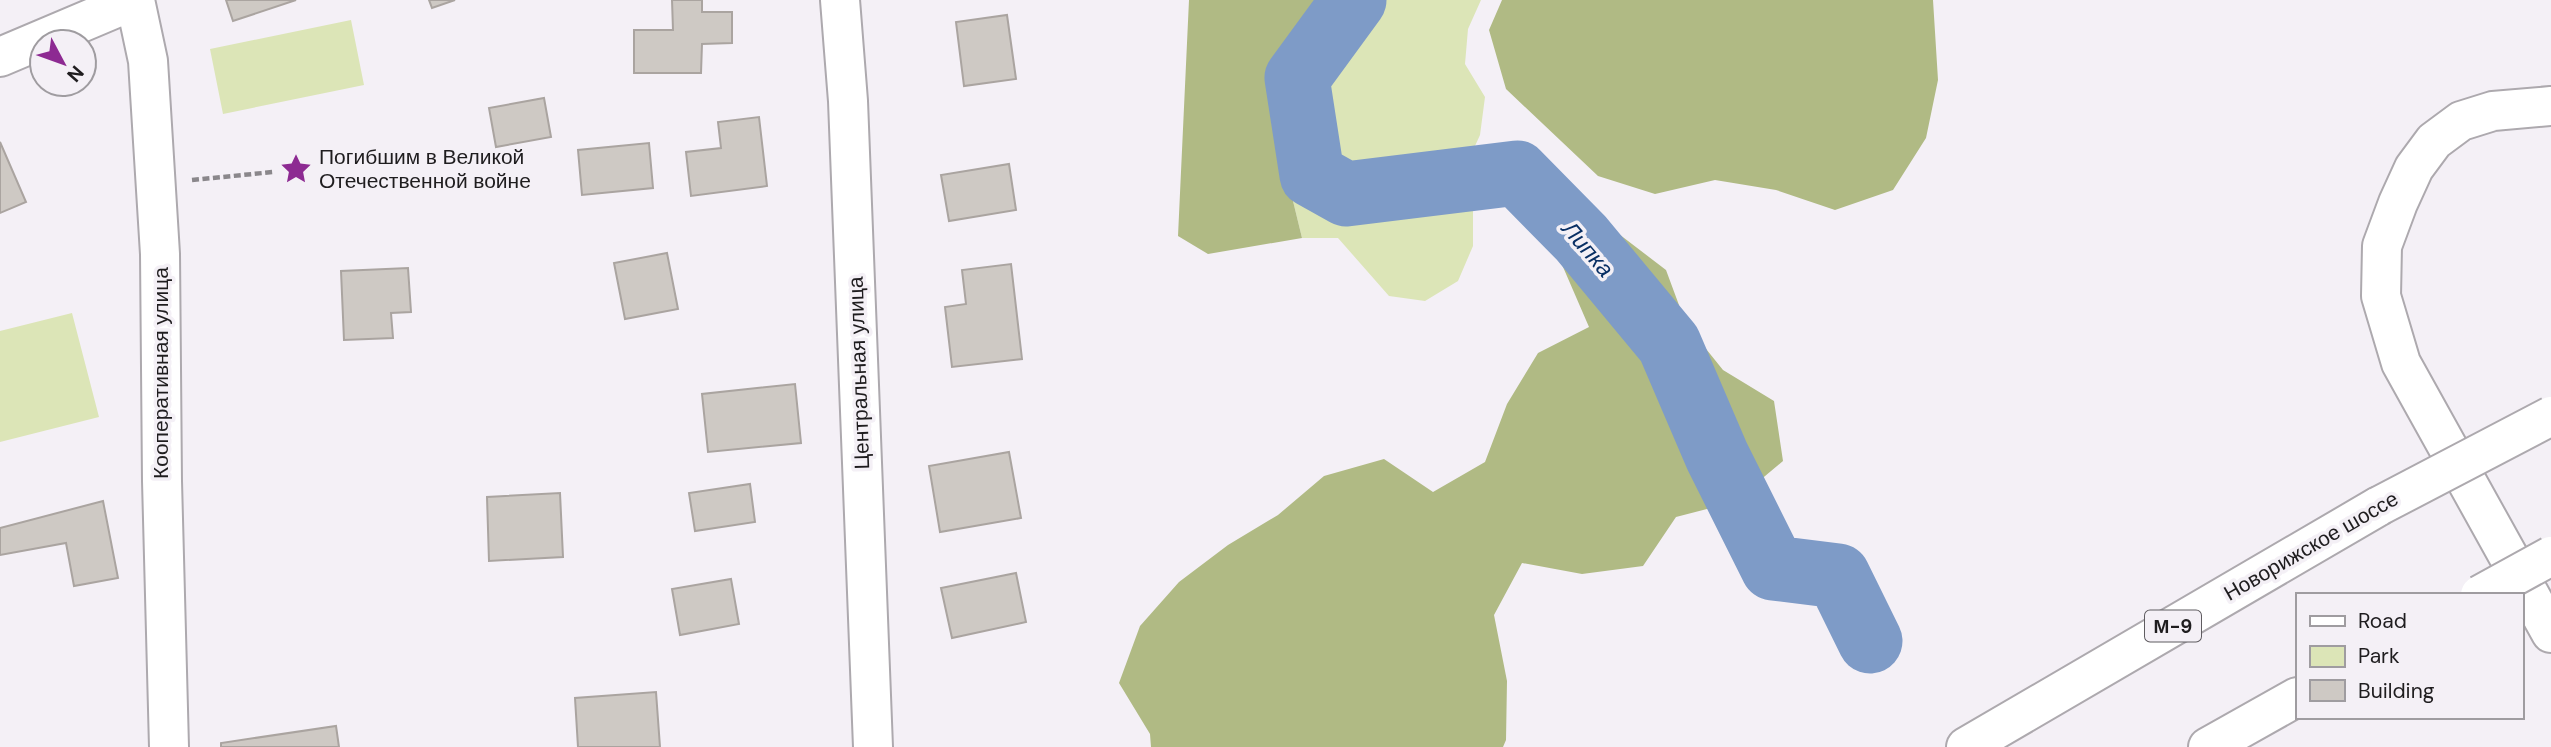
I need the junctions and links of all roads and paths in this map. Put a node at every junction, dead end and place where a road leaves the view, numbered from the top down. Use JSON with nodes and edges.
{"nodes":[{"id":1,"x":135,"y":0,"type":"edge"},
{"id":2,"x":840,"y":0,"type":"edge"},
{"id":3,"x":0,"y":57,"type":"edge"},
{"id":4,"x":2551,"y":106,"type":"edge"},
{"id":5,"x":272,"y":172,"type":"dead end"},
{"id":6,"x":156,"y":184,"type":"junction"},
{"id":7,"x":2551,"y":416,"type":"edge"},
{"id":8,"x":2551,"y":556,"type":"edge"},
{"id":9,"x":2484,"y":593,"type":"edge"},
{"id":10,"x":2551,"y":634,"type":"edge"},
{"id":11,"x":2296,"y":698,"type":"edge"},
{"id":12,"x":169,"y":747,"type":"edge"},
{"id":13,"x":873,"y":747,"type":"edge"},
{"id":14,"x":1966,"y":747,"type":"edge"},
{"id":15,"x":2208,"y":747,"type":"edge"}],
"edges":[{"from":1,"to":3,"type":"main road"},
{"from":1,"to":6,"type":"main road","name":"Кооперативная улица"},
{"from":2,"to":13,"type":"main road","name":"Центральная улица"},
{"from":4,"to":10,"type":"main road"},
{"from":5,"to":6,"type":"path"},
{"from":6,"to":12,"type":"main road","name":"Кооперативная улица"},
{"from":7,"to":14,"type":"main road","name":"Новорижское шоссе","number":"М-9","bridge":true},
{"from":8,"to":9,"type":"main road","bridge":true},
{"from":11,"to":15,"type":"main road"}]}
